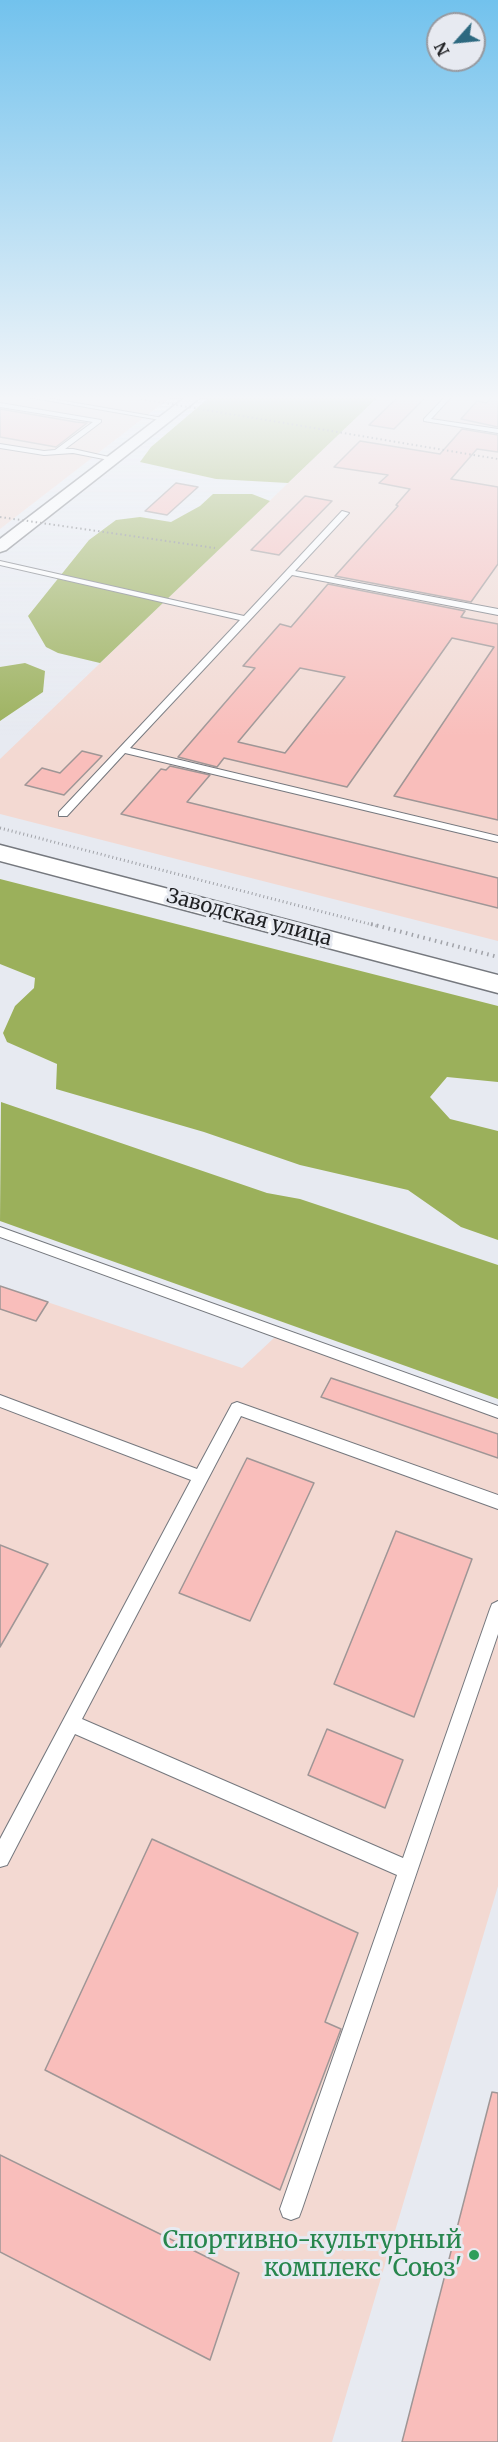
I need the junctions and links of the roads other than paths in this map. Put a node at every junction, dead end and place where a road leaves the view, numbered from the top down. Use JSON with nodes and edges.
{"nodes":[{"id":1,"x":49,"y":510,"type":"edge"},
{"id":2,"x":345,"y":513,"type":"dead end"},
{"id":3,"x":0,"y":548,"type":"edge"},
{"id":4,"x":0,"y":563,"type":"edge"},
{"id":5,"x":290,"y":572,"type":"junction"},
{"id":6,"x":498,"y":612,"type":"edge"},
{"id":7,"x":246,"y":619,"type":"junction"},
{"id":8,"x":124,"y":750,"type":"junction"},
{"id":9,"x":63,"y":814,"type":"dead end"},
{"id":10,"x":498,"y":839,"type":"edge"},
{"id":11,"x":0,"y":853,"type":"edge"},
{"id":12,"x":498,"y":984,"type":"edge"},
{"id":13,"x":0,"y":1232,"type":"edge"},
{"id":14,"x":0,"y":1401,"type":"edge"},
{"id":15,"x":498,"y":1412,"type":"edge"},
{"id":16,"x":201,"y":1477,"type":"junction"},
{"id":17,"x":498,"y":1502,"type":"edge"},
{"id":18,"x":498,"y":1609,"type":"edge"},
{"id":19,"x":71,"y":1723,"type":"junction"},
{"id":20,"x":0,"y":1858,"type":"edge"},
{"id":21,"x":407,"y":1870,"type":"junction"},
{"id":22,"x":291,"y":2209,"type":"dead end"}],
"edges":[{"from":1,"to":3,"type":"street"},
{"from":2,"to":5,"type":"lane"},
{"from":4,"to":7,"type":"lane"},
{"from":5,"to":6,"type":"lane"},
{"from":5,"to":7,"type":"lane"},
{"from":7,"to":8,"type":"lane"},
{"from":8,"to":9,"type":"lane"},
{"from":8,"to":10,"type":"lane"},
{"from":11,"to":12,"type":"main road","name":"Заводская улица"},
{"from":13,"to":15,"type":"lane"},
{"from":14,"to":16,"type":"lane"},
{"from":16,"to":17,"type":"lane"},
{"from":16,"to":19,"type":"lane"},
{"from":18,"to":21,"type":"lane"},
{"from":19,"to":20,"type":"lane"},
{"from":19,"to":21,"type":"lane"},
{"from":21,"to":22,"type":"lane"}]}
